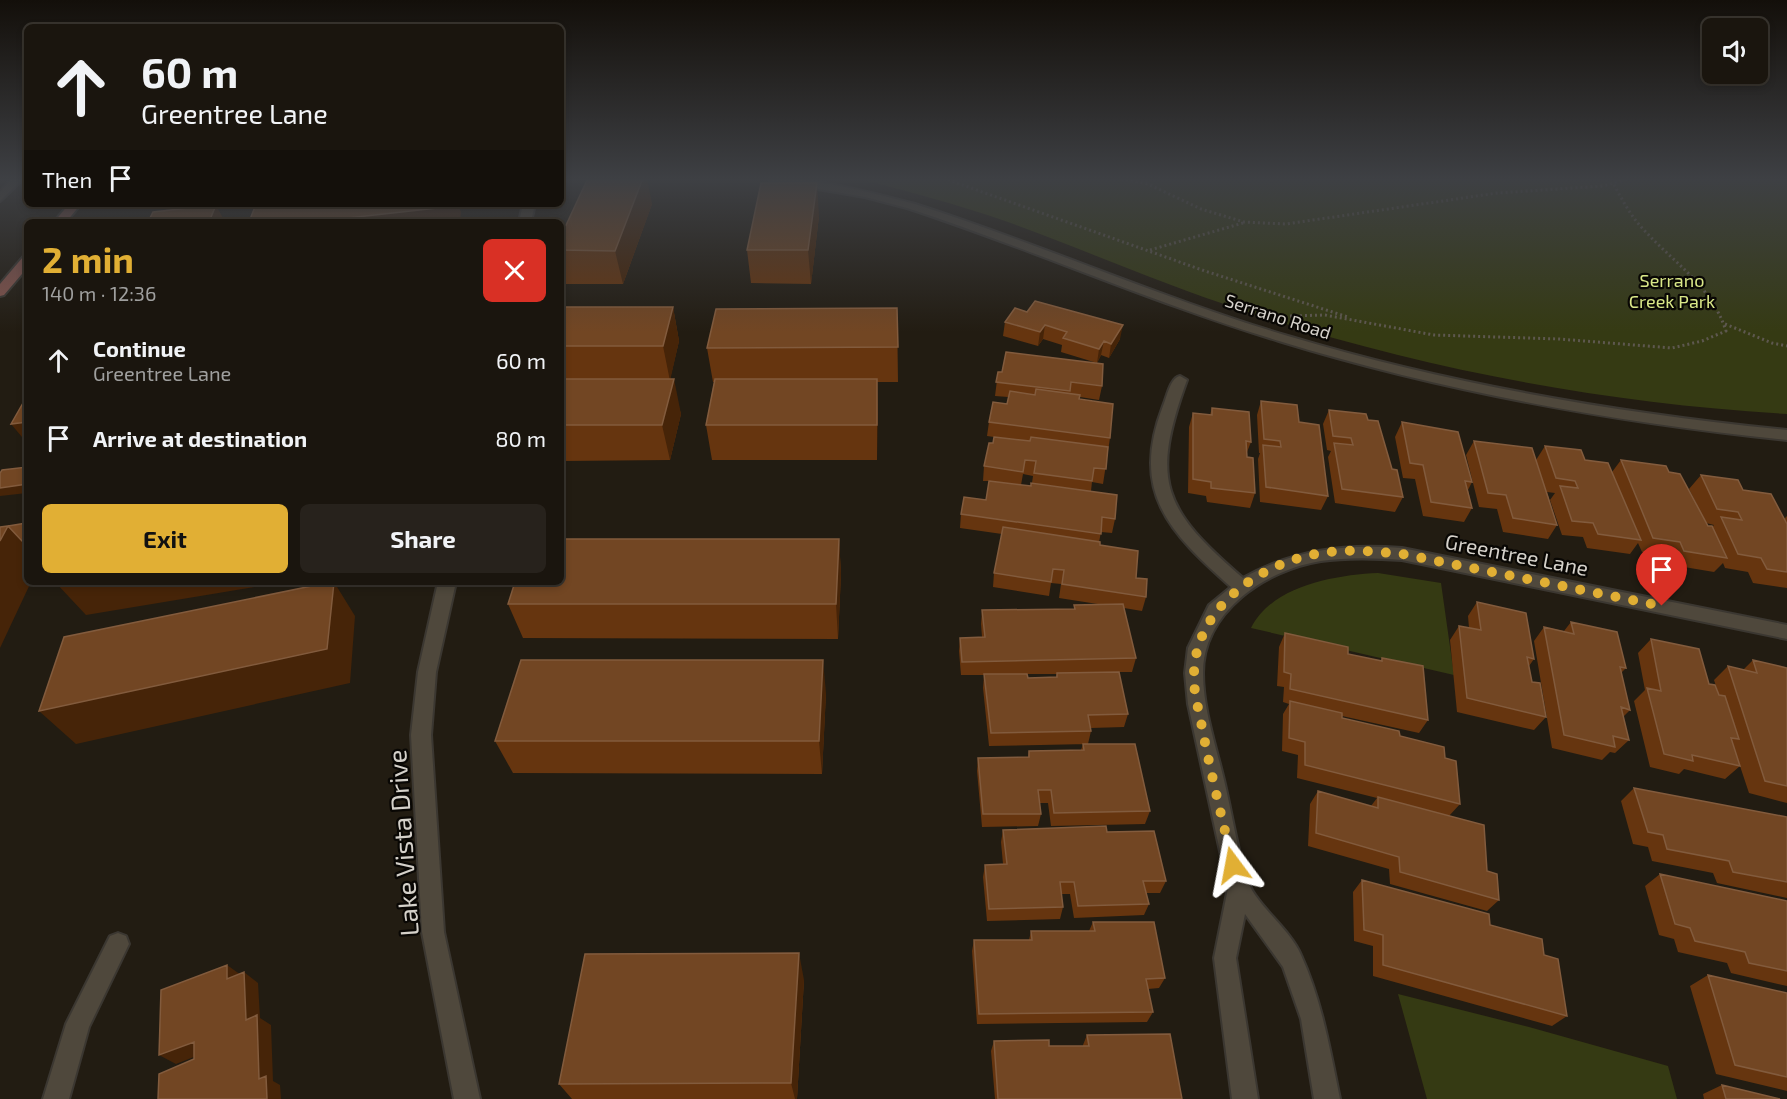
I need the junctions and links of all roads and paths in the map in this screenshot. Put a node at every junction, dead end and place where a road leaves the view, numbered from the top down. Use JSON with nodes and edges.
{"nodes":[{"id":1,"x":975,"y":229,"type":"edge"},
{"id":2,"x":1090,"y":229,"type":"edge"},
{"id":3,"x":1223,"y":229,"type":"edge"},
{"id":4,"x":1644,"y":229,"type":"edge"},
{"id":5,"x":1149,"y":250,"type":"junction"},
{"id":6,"x":24,"y":264,"type":"edge"},
{"id":7,"x":0,"y":292,"type":"edge"},
{"id":8,"x":1283,"y":316,"type":"dead end"},
{"id":9,"x":1363,"y":322,"type":"junction"},
{"id":10,"x":1724,"y":324,"type":"junction"},
{"id":11,"x":1787,"y":346,"type":"edge"},
{"id":12,"x":1180,"y":380,"type":"dead end"},
{"id":13,"x":1787,"y":435,"type":"edge"},
{"id":14,"x":446,"y":585,"type":"edge"},
{"id":15,"x":1242,"y":587,"type":"junction"},
{"id":16,"x":1787,"y":632,"type":"edge"},
{"id":17,"x":1239,"y":888,"type":"junction"},
{"id":18,"x":118,"y":944,"type":"dead end"},
{"id":19,"x":56,"y":1099,"type":"edge"},
{"id":20,"x":467,"y":1099,"type":"edge"},
{"id":21,"x":1245,"y":1099,"type":"edge"},
{"id":22,"x":1328,"y":1099,"type":"edge"}],
"edges":[{"from":1,"to":13,"type":"street","name":"Serrano Road"},
{"from":2,"to":5,"type":"path"},
{"from":3,"to":5,"type":"path"},
{"from":4,"to":10,"type":"path"},
{"from":5,"to":9,"type":"path"},
{"from":6,"to":7,"type":"main road"},
{"from":8,"to":9,"type":"path"},
{"from":9,"to":10,"type":"path"},
{"from":10,"to":11,"type":"path"},
{"from":12,"to":15,"type":"street"},
{"from":14,"to":20,"type":"street","name":"Lake Vista Drive"},
{"from":15,"to":16,"type":"street","name":"Greentree Lane"},
{"from":15,"to":17,"type":"street","name":"Greentree Lane"},
{"from":17,"to":21,"type":"street"},
{"from":17,"to":22,"type":"street"},
{"from":18,"to":19,"type":"street"}]}
